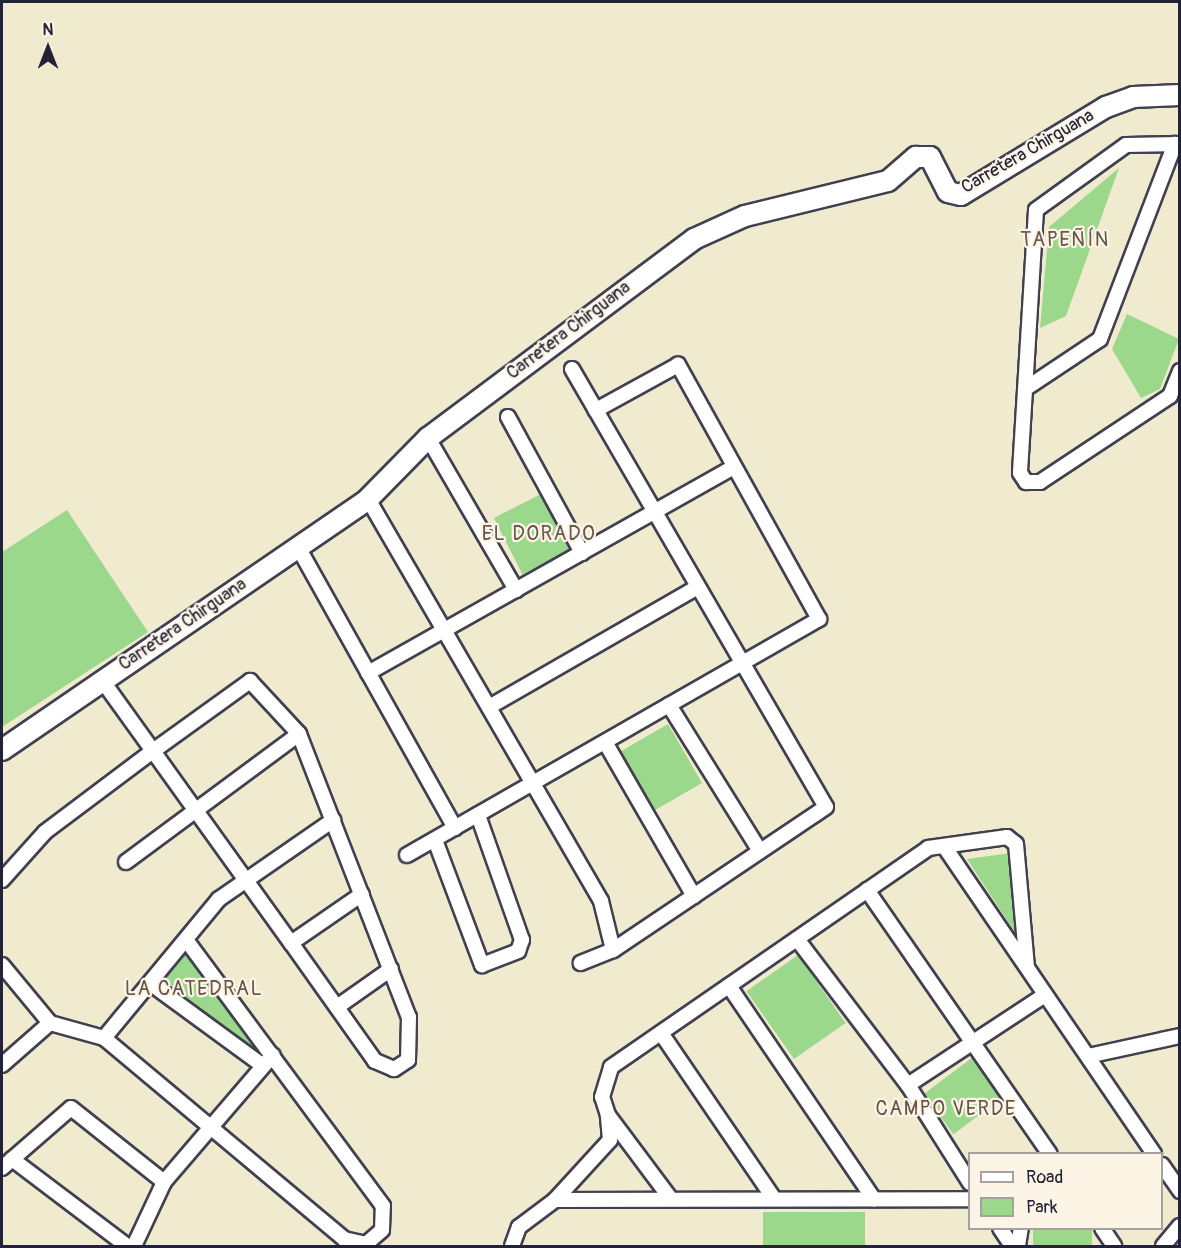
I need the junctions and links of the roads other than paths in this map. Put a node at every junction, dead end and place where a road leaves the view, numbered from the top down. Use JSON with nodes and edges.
{"nodes":[{"id":1,"x":1179,"y":95,"type":"edge"},
{"id":2,"x":1177,"y":144,"type":"edge"},
{"id":3,"x":572,"y":369,"type":"dead end"},
{"id":4,"x":1179,"y":371,"type":"edge"},
{"id":5,"x":1025,"y":389,"type":"junction"},
{"id":6,"x":596,"y":410,"type":"junction"},
{"id":7,"x":508,"y":417,"type":"dead end"},
{"id":8,"x":428,"y":438,"type":"junction"},
{"id":9,"x":735,"y":467,"type":"junction"},
{"id":10,"x":368,"y":499,"type":"junction"},
{"id":11,"x":654,"y":512,"type":"junction"},
{"id":12,"x":298,"y":547,"type":"junction"},
{"id":13,"x":582,"y":553,"type":"junction"},
{"id":14,"x":698,"y":587,"type":"junction"},
{"id":15,"x":516,"y":590,"type":"junction"},
{"id":16,"x":444,"y":630,"type":"junction"},
{"id":17,"x":742,"y":663,"type":"junction"},
{"id":18,"x":368,"y":673,"type":"junction"},
{"id":19,"x":102,"y":680,"type":"junction"},
{"id":20,"x":669,"y":705,"type":"junction"},
{"id":21,"x":489,"y":707,"type":"junction"},
{"id":22,"x":299,"y":734,"type":"junction"},
{"id":23,"x":605,"y":742,"type":"junction"},
{"id":24,"x":2,"y":750,"type":"edge"},
{"id":25,"x":153,"y":751,"type":"junction"},
{"id":26,"x":533,"y":783,"type":"junction"},
{"id":27,"x":196,"y":811,"type":"junction"},
{"id":28,"x":478,"y":815,"type":"junction"},
{"id":29,"x":333,"y":820,"type":"junction"},
{"id":30,"x":455,"y":828,"type":"junction"},
{"id":31,"x":435,"y":840,"type":"junction"},
{"id":32,"x":945,"y":846,"type":"junction"},
{"id":33,"x":760,"y":851,"type":"junction"},
{"id":34,"x":407,"y":855,"type":"dead end"},
{"id":35,"x":126,"y":862,"type":"dead end"},
{"id":36,"x":2,"y":880,"type":"edge"},
{"id":37,"x":246,"y":881,"type":"junction"},
{"id":38,"x":867,"y":890,"type":"junction"},
{"id":39,"x":362,"y":894,"type":"junction"},
{"id":40,"x":694,"y":896,"type":"junction"},
{"id":41,"x":797,"y":939,"type":"junction"},
{"id":42,"x":186,"y":940,"type":"junction"},
{"id":43,"x":291,"y":943,"type":"junction"},
{"id":44,"x":613,"y":950,"type":"junction"},
{"id":45,"x":581,"y":963,"type":"dead end"},
{"id":46,"x":2,"y":965,"type":"edge"},
{"id":47,"x":1027,"y":967,"type":"junction"},
{"id":48,"x":391,"y":969,"type":"junction"},
{"id":49,"x":150,"y":983,"type":"junction"},
{"id":50,"x":729,"y":986,"type":"junction"},
{"id":51,"x":1045,"y":995,"type":"junction"},
{"id":52,"x":337,"y":1007,"type":"junction"},
{"id":53,"x":50,"y":1023,"type":"junction"},
{"id":54,"x":661,"y":1033,"type":"junction"},
{"id":55,"x":1179,"y":1037,"type":"edge"},
{"id":56,"x":104,"y":1038,"type":"junction"},
{"id":57,"x":975,"y":1042,"type":"junction"},
{"id":58,"x":273,"y":1054,"type":"junction"},
{"id":59,"x":1088,"y":1056,"type":"junction"},
{"id":60,"x":2,"y":1065,"type":"edge"},
{"id":61,"x":262,"y":1065,"type":"junction"},
{"id":62,"x":908,"y":1085,"type":"junction"},
{"id":63,"x":608,"y":1115,"type":"junction"},
{"id":64,"x":212,"y":1128,"type":"junction"},
{"id":65,"x":1049,"y":1152,"type":"edge"},
{"id":66,"x":1153,"y":1152,"type":"edge"},
{"id":67,"x":7,"y":1163,"type":"edge"},
{"id":68,"x":1163,"y":1168,"type":"edge"},
{"id":69,"x":968,"y":1181,"type":"edge"},
{"id":70,"x":164,"y":1182,"type":"junction"},
{"id":71,"x":1179,"y":1191,"type":"edge"},
{"id":72,"x":772,"y":1196,"type":"junction"},
{"id":73,"x":670,"y":1198,"type":"junction"},
{"id":74,"x":874,"y":1199,"type":"junction"},
{"id":75,"x":968,"y":1199,"type":"edge"},
{"id":76,"x":555,"y":1200,"type":"junction"},
{"id":77,"x":1179,"y":1226,"type":"edge"},
{"id":78,"x":1001,"y":1230,"type":"edge"},
{"id":79,"x":1021,"y":1230,"type":"edge"},
{"id":80,"x":1102,"y":1230,"type":"edge"},
{"id":81,"x":1103,"y":1230,"type":"edge"},
{"id":82,"x":127,"y":1246,"type":"edge"},
{"id":83,"x":134,"y":1246,"type":"edge"},
{"id":84,"x":512,"y":1246,"type":"edge"},
{"id":85,"x":1012,"y":1246,"type":"edge"},
{"id":86,"x":1018,"y":1246,"type":"edge"},
{"id":87,"x":1102,"y":1246,"type":"edge"},
{"id":88,"x":1114,"y":1246,"type":"edge"},
{"id":89,"x":1163,"y":1246,"type":"edge"}],
"edges":[{"from":1,"to":8,"type":"street","name":"Carretera Chirguana"},
{"from":2,"to":5,"type":"street"},
{"from":2,"to":5,"type":"street"},
{"from":3,"to":6,"type":"street"},
{"from":4,"to":5,"type":"street"},
{"from":6,"to":9,"type":"street"},
{"from":6,"to":11,"type":"street"},
{"from":7,"to":13,"type":"street"},
{"from":8,"to":10,"type":"street","name":"Carretera Chirguana"},
{"from":8,"to":15,"type":"street"},
{"from":9,"to":11,"type":"street"},
{"from":9,"to":17,"type":"street"},
{"from":10,"to":12,"type":"street","name":"Carretera Chirguana"},
{"from":10,"to":16,"type":"street"},
{"from":11,"to":13,"type":"street"},
{"from":11,"to":14,"type":"street"},
{"from":12,"to":18,"type":"street"},
{"from":12,"to":19,"type":"street","name":"Carretera Chirguana"},
{"from":13,"to":15,"type":"street"},
{"from":14,"to":17,"type":"street"},
{"from":14,"to":21,"type":"street"},
{"from":15,"to":16,"type":"street"},
{"from":16,"to":18,"type":"street"},
{"from":16,"to":21,"type":"street"},
{"from":17,"to":20,"type":"street"},
{"from":17,"to":33,"type":"street"},
{"from":18,"to":30,"type":"street"},
{"from":19,"to":24,"type":"street","name":"Carretera Chirguana"},
{"from":19,"to":25,"type":"street"},
{"from":20,"to":23,"type":"street"},
{"from":20,"to":33,"type":"street"},
{"from":21,"to":26,"type":"street"},
{"from":22,"to":25,"type":"street"},
{"from":22,"to":27,"type":"street"},
{"from":22,"to":29,"type":"street"},
{"from":23,"to":26,"type":"street"},
{"from":23,"to":40,"type":"street"},
{"from":25,"to":27,"type":"street"},
{"from":25,"to":36,"type":"street"},
{"from":26,"to":28,"type":"street"},
{"from":26,"to":44,"type":"street"},
{"from":27,"to":35,"type":"street"},
{"from":27,"to":37,"type":"street"},
{"from":28,"to":30,"type":"street"},
{"from":28,"to":31,"type":"street"},
{"from":29,"to":37,"type":"street"},
{"from":29,"to":39,"type":"street"},
{"from":30,"to":31,"type":"street"},
{"from":31,"to":34,"type":"street"},
{"from":32,"to":38,"type":"street"},
{"from":32,"to":47,"type":"street"},
{"from":32,"to":47,"type":"street"},
{"from":33,"to":40,"type":"street"},
{"from":37,"to":42,"type":"street"},
{"from":37,"to":43,"type":"street"},
{"from":38,"to":41,"type":"street"},
{"from":38,"to":57,"type":"street"},
{"from":39,"to":43,"type":"street"},
{"from":39,"to":48,"type":"street"},
{"from":40,"to":44,"type":"street"},
{"from":41,"to":50,"type":"street"},
{"from":41,"to":62,"type":"street"},
{"from":42,"to":49,"type":"street"},
{"from":42,"to":58,"type":"street"},
{"from":43,"to":52,"type":"street"},
{"from":44,"to":45,"type":"street"},
{"from":46,"to":53,"type":"street"},
{"from":47,"to":51,"type":"street"},
{"from":48,"to":52,"type":"street"},
{"from":48,"to":52,"type":"street"},
{"from":49,"to":56,"type":"street"},
{"from":49,"to":61,"type":"street"},
{"from":50,"to":54,"type":"street"},
{"from":50,"to":74,"type":"street"},
{"from":51,"to":57,"type":"street"},
{"from":51,"to":59,"type":"street"},
{"from":53,"to":56,"type":"street"},
{"from":53,"to":60,"type":"street"},
{"from":54,"to":63,"type":"street"},
{"from":54,"to":72,"type":"street"},
{"from":55,"to":59,"type":"street"},
{"from":56,"to":64,"type":"street"},
{"from":57,"to":62,"type":"street"},
{"from":57,"to":65,"type":"street"},
{"from":58,"to":61,"type":"street"},
{"from":58,"to":64,"type":"street"},
{"from":59,"to":66,"type":"street"},
{"from":61,"to":64,"type":"street"},
{"from":62,"to":69,"type":"street"},
{"from":63,"to":73,"type":"street"},
{"from":63,"to":76,"type":"street"},
{"from":64,"to":70,"type":"street"},
{"from":67,"to":70,"type":"street"},
{"from":67,"to":82,"type":"street"},
{"from":68,"to":71,"type":"street"},
{"from":70,"to":83,"type":"street"},
{"from":72,"to":73,"type":"street"},
{"from":72,"to":74,"type":"street"},
{"from":73,"to":76,"type":"street"},
{"from":74,"to":75,"type":"street"},
{"from":76,"to":84,"type":"street"},
{"from":77,"to":89,"type":"street"},
{"from":78,"to":85,"type":"street"},
{"from":79,"to":86,"type":"street"},
{"from":80,"to":87,"type":"street"},
{"from":81,"to":88,"type":"street"}]}
